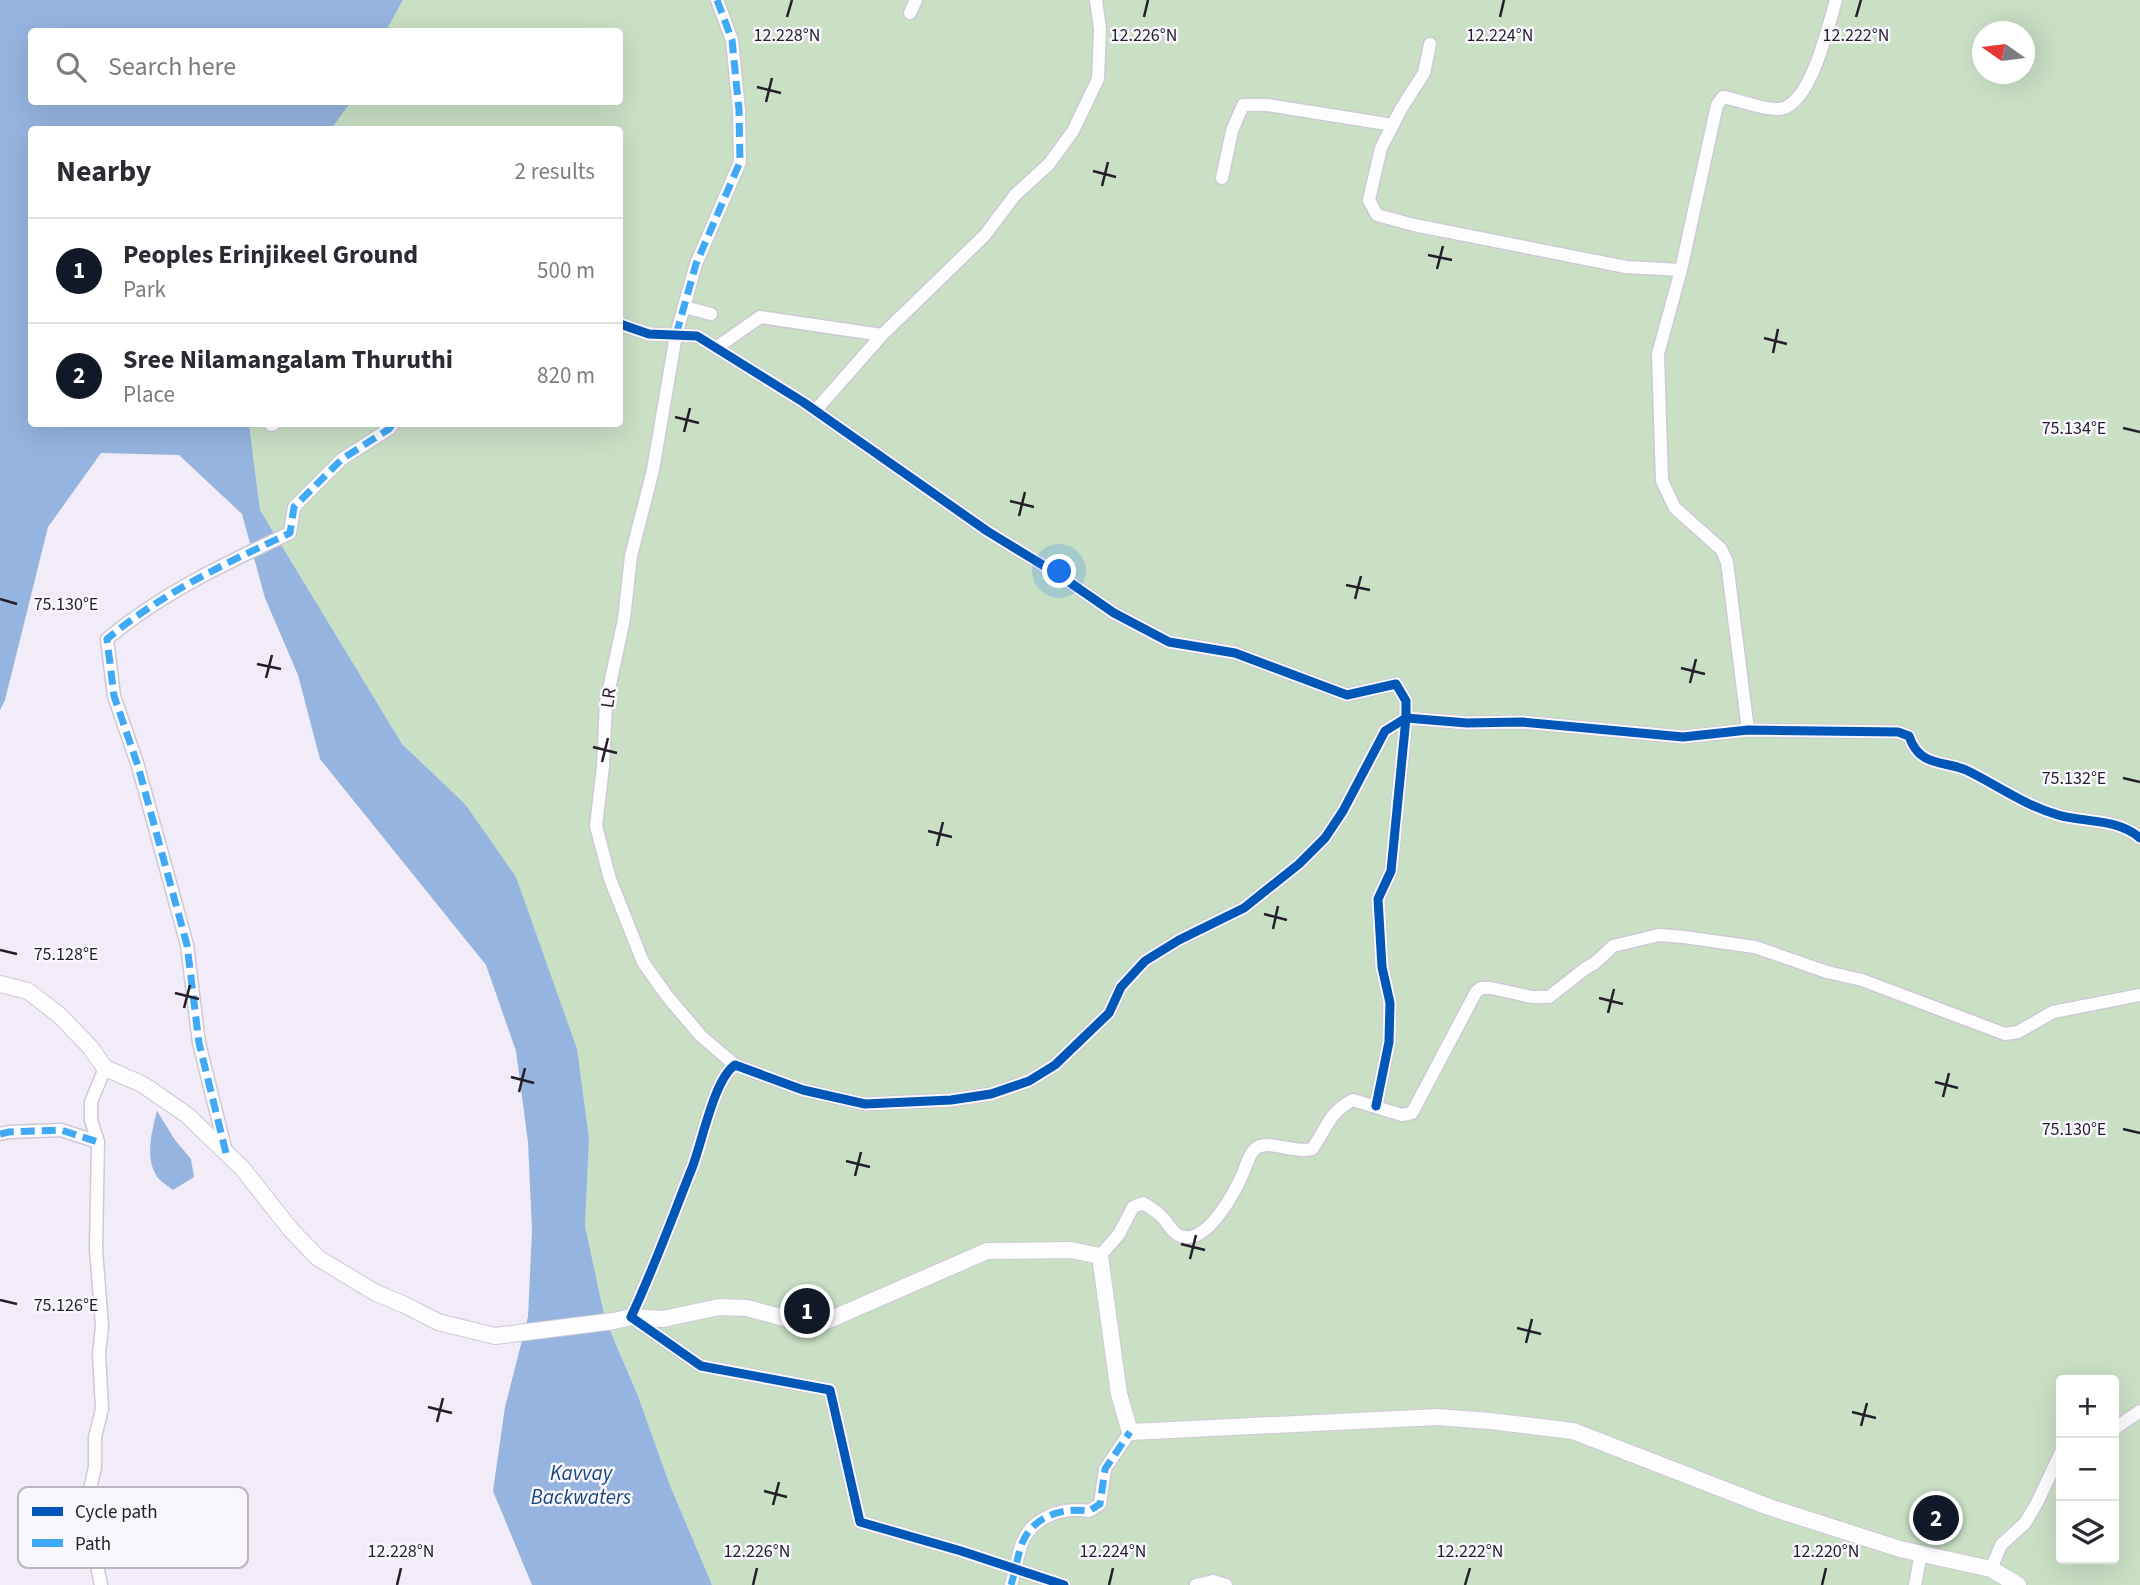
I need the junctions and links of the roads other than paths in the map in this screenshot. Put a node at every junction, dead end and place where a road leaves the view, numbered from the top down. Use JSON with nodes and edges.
{"nodes":[{"id":1,"x":717,"y":0,"type":"edge"},
{"id":2,"x":916,"y":0,"type":"edge"},
{"id":3,"x":1096,"y":0,"type":"edge"},
{"id":4,"x":1836,"y":0,"type":"edge"},
{"id":5,"x":910,"y":13,"type":"dead end"},
{"id":6,"x":1430,"y":44,"type":"dead end"},
{"id":7,"x":1393,"y":125,"type":"junction"},
{"id":8,"x":1222,"y":178,"type":"dead end"},
{"id":9,"x":1681,"y":270,"type":"junction"},
{"id":10,"x":684,"y":307,"type":"junction"},
{"id":11,"x":711,"y":314,"type":"dead end"},
{"id":12,"x":623,"y":325,"type":"edge"},
{"id":13,"x":676,"y":335,"type":"junction"},
{"id":14,"x":882,"y":335,"type":"junction"},
{"id":15,"x":716,"y":348,"type":"junction"},
{"id":16,"x":815,"y":411,"type":"junction"},
{"id":17,"x":391,"y":427,"type":"edge"},
{"id":18,"x":1406,"y":718,"type":"junction"},
{"id":19,"x":1748,"y":730,"type":"junction"},
{"id":20,"x":2140,"y":838,"type":"edge"},
{"id":21,"x":0,"y":984,"type":"edge"},
{"id":22,"x":2140,"y":995,"type":"edge"},
{"id":23,"x":735,"y":1065,"type":"junction"},
{"id":24,"x":105,"y":1068,"type":"junction"},
{"id":25,"x":1376,"y":1106,"type":"junction"},
{"id":26,"x":0,"y":1134,"type":"edge"},
{"id":27,"x":98,"y":1142,"type":"junction"},
{"id":28,"x":226,"y":1153,"type":"junction"},
{"id":29,"x":1100,"y":1256,"type":"junction"},
{"id":30,"x":631,"y":1317,"type":"junction"},
{"id":31,"x":2140,"y":1411,"type":"edge"},
{"id":32,"x":2119,"y":1426,"type":"edge"},
{"id":33,"x":1130,"y":1432,"type":"junction"},
{"id":34,"x":2056,"y":1463,"type":"edge"},
{"id":35,"x":90,"y":1487,"type":"edge"},
{"id":36,"x":1921,"y":1553,"type":"junction"},
{"id":37,"x":1016,"y":1569,"type":"junction"},
{"id":38,"x":1991,"y":1569,"type":"junction"},
{"id":39,"x":1011,"y":1585,"type":"edge"},
{"id":40,"x":1064,"y":1585,"type":"edge"},
{"id":41,"x":1196,"y":1585,"type":"edge"},
{"id":42,"x":1226,"y":1585,"type":"edge"},
{"id":43,"x":1915,"y":1585,"type":"edge"},
{"id":44,"x":2018,"y":1585,"type":"edge"}],
"edges":[{"from":1,"to":10,"type":"street","name":"LR"},
{"from":2,"to":5,"type":"street"},
{"from":3,"to":14,"type":"street"},
{"from":4,"to":9,"type":"street"},
{"from":6,"to":7,"type":"street"},
{"from":7,"to":8,"type":"street"},
{"from":7,"to":9,"type":"street"},
{"from":9,"to":19,"type":"street"},
{"from":10,"to":11,"type":"street"},
{"from":10,"to":13,"type":"street","name":"LR"},
{"from":12,"to":13,"type":"street"},
{"from":13,"to":15,"type":"street"},
{"from":13,"to":23,"type":"street","name":"LR"},
{"from":14,"to":15,"type":"street"},
{"from":14,"to":16,"type":"street"},
{"from":15,"to":16,"type":"street"},
{"from":16,"to":18,"type":"street"},
{"from":17,"to":28,"type":"street"},
{"from":18,"to":19,"type":"street"},
{"from":18,"to":23,"type":"street"},
{"from":18,"to":25,"type":"street"},
{"from":19,"to":20,"type":"street"},
{"from":21,"to":24,"type":"main road"},
{"from":22,"to":25,"type":"street"},
{"from":23,"to":30,"type":"street"},
{"from":24,"to":27,"type":"street"},
{"from":24,"to":28,"type":"main road"},
{"from":25,"to":29,"type":"street"},
{"from":26,"to":27,"type":"street"},
{"from":27,"to":35,"type":"street"},
{"from":28,"to":30,"type":"main road"},
{"from":29,"to":30,"type":"main road"},
{"from":29,"to":33,"type":"main road"},
{"from":30,"to":37,"type":"street"},
{"from":31,"to":32,"type":"street"},
{"from":33,"to":36,"type":"main road"},
{"from":33,"to":37,"type":"street"},
{"from":34,"to":38,"type":"street"},
{"from":36,"to":38,"type":"main road"},
{"from":36,"to":43,"type":"street"},
{"from":37,"to":39,"type":"street"},
{"from":37,"to":40,"type":"street"},
{"from":38,"to":44,"type":"main road"},
{"from":41,"to":42,"type":"street"}]}
